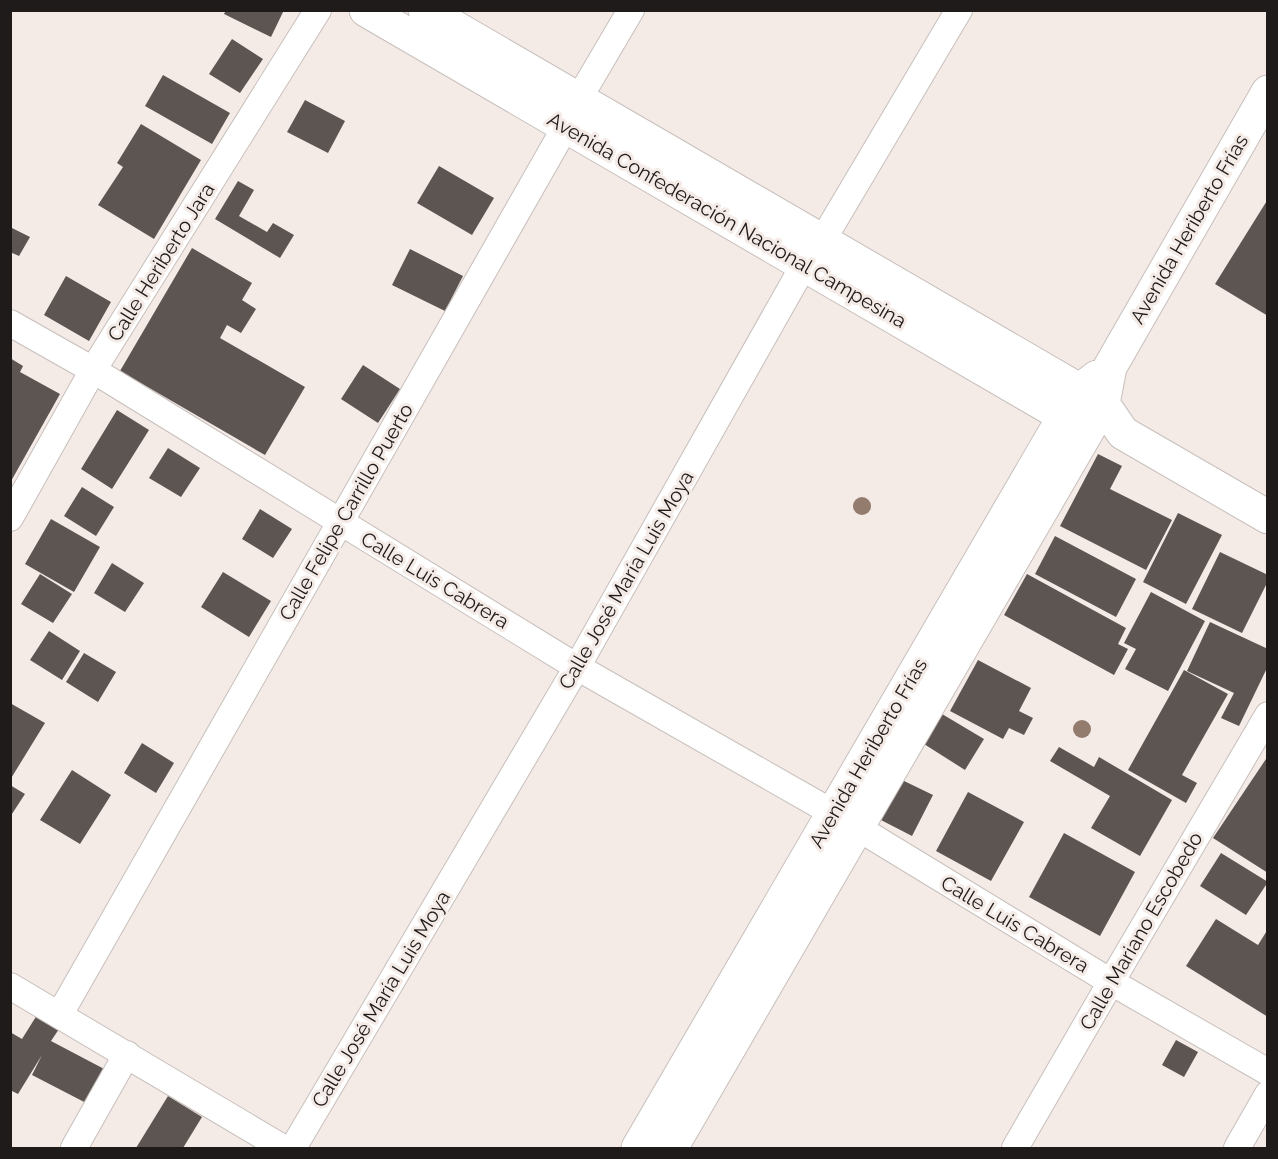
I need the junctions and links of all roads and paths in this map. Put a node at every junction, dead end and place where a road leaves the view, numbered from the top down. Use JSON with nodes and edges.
{"nodes":[{"id":1,"x":318,"y":10,"type":"edge"},
{"id":2,"x":366,"y":10,"type":"edge"},
{"id":3,"x":425,"y":10,"type":"edge"},
{"id":4,"x":631,"y":10,"type":"edge"},
{"id":5,"x":958,"y":10,"type":"edge"},
{"id":6,"x":1268,"y":92,"type":"edge"},
{"id":7,"x":572,"y":113,"type":"junction"},
{"id":8,"x":813,"y":253,"type":"junction"},
{"id":9,"x":10,"y":323,"type":"edge"},
{"id":10,"x":93,"y":370,"type":"junction"},
{"id":11,"x":1084,"y":410,"type":"junction"},
{"id":12,"x":1268,"y":517,"type":"edge"},
{"id":13,"x":10,"y":518,"type":"edge"},
{"id":14,"x":340,"y":522,"type":"junction"},
{"id":15,"x":577,"y":667,"type":"junction"},
{"id":16,"x":1268,"y":715,"type":"edge"},
{"id":17,"x":846,"y":820,"type":"junction"},
{"id":18,"x":1111,"y":982,"type":"junction"},
{"id":19,"x":10,"y":986,"type":"edge"},
{"id":20,"x":60,"y":1014,"type":"junction"},
{"id":21,"x":127,"y":1054,"type":"junction"},
{"id":22,"x":1268,"y":1072,"type":"edge"},
{"id":23,"x":1268,"y":1094,"type":"edge"},
{"id":24,"x":74,"y":1149,"type":"edge"},
{"id":25,"x":283,"y":1149,"type":"edge"},
{"id":26,"x":293,"y":1149,"type":"edge"},
{"id":27,"x":638,"y":1149,"type":"edge"},
{"id":28,"x":671,"y":1149,"type":"edge"},
{"id":29,"x":1016,"y":1149,"type":"edge"},
{"id":30,"x":1237,"y":1149,"type":"edge"}],
"edges":[{"from":1,"to":10,"type":"street","name":"Calle Heriberto Jara"},
{"from":2,"to":7,"type":"street","name":"Avenida Confederación Nacional Campesina"},
{"from":3,"to":7,"type":"street","name":"Avenida Confederación Nacional Campesina"},
{"from":4,"to":7,"type":"street","name":"Calle Felipe Carrillo Puerto"},
{"from":5,"to":8,"type":"street","name":"Calle José María Luis Moya"},
{"from":6,"to":11,"type":"street","name":"Avenida Heriberto Frías"},
{"from":7,"to":8,"type":"street","name":"Avenida Confederación Nacional Campesina"},
{"from":7,"to":14,"type":"street","name":"Calle Felipe Carrillo Puerto"},
{"from":8,"to":11,"type":"street","name":"Avenida Confederación Nacional Campesina"},
{"from":8,"to":15,"type":"street","name":"Calle José María Luis Moya"},
{"from":9,"to":10,"type":"street","name":"Calle Luis Cabrera"},
{"from":10,"to":13,"type":"street","name":"Calle Heriberto Jara"},
{"from":10,"to":14,"type":"street","name":"Calle Luis Cabrera"},
{"from":11,"to":12,"type":"street"},
{"from":11,"to":17,"type":"street","name":"Avenida Heriberto Frías"},
{"from":14,"to":15,"type":"street","name":"Calle Luis Cabrera"},
{"from":14,"to":20,"type":"street","name":"Calle Felipe Carrillo Puerto"},
{"from":15,"to":17,"type":"street","name":"Calle Luis Cabrera"},
{"from":15,"to":26,"type":"street","name":"Calle José María Luis Moya"},
{"from":16,"to":18,"type":"street","name":"Calle Mariano Escobedo"},
{"from":17,"to":18,"type":"street","name":"Calle Luis Cabrera"},
{"from":17,"to":27,"type":"street","name":"Avenida Heriberto Frías"},
{"from":17,"to":28,"type":"street","name":"Avenida Heriberto Frías"},
{"from":18,"to":22,"type":"street","name":"Calle Luis Cabrera"},
{"from":18,"to":29,"type":"street","name":"Calle Mariano Escobedo"},
{"from":19,"to":20,"type":"street"},
{"from":20,"to":21,"type":"street"},
{"from":21,"to":24,"type":"street"},
{"from":21,"to":25,"type":"street"},
{"from":23,"to":30,"type":"street"}]}
